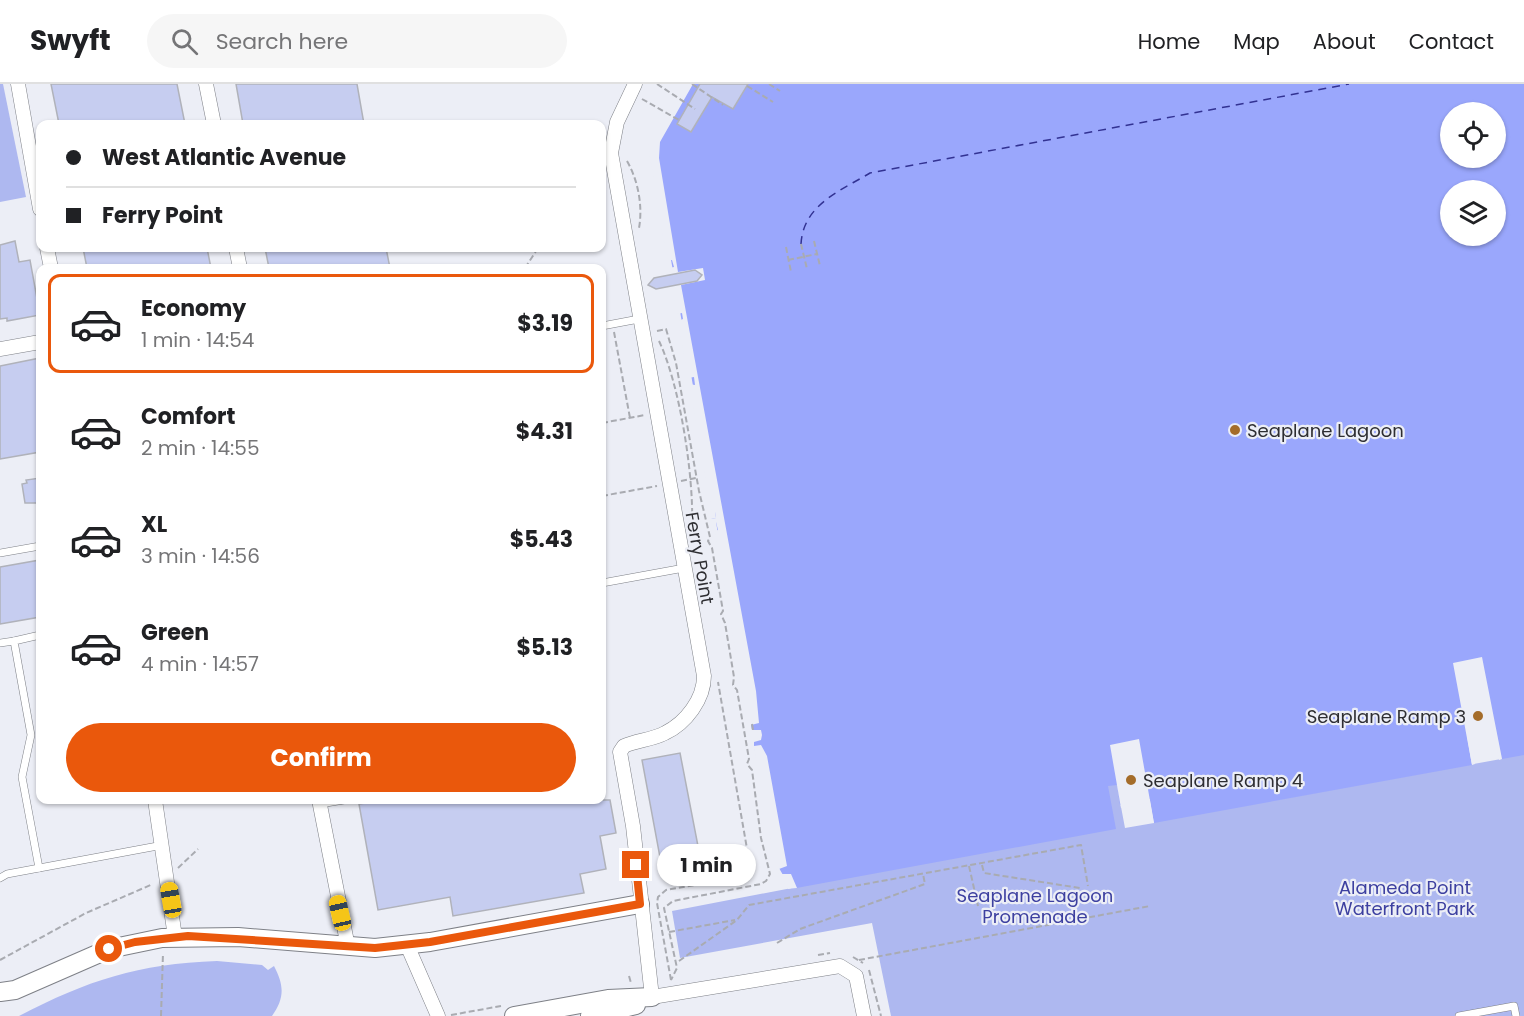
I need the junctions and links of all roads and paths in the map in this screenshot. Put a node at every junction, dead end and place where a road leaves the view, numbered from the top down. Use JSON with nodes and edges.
{"nodes":[{"id":1,"x":18,"y":84,"type":"edge"},
{"id":2,"x":206,"y":84,"type":"edge"},
{"id":3,"x":657,"y":84,"type":"edge"},
{"id":4,"x":692,"y":84,"type":"edge"},
{"id":5,"x":769,"y":84,"type":"edge"},
{"id":6,"x":747,"y":86,"type":"dead end"},
{"id":7,"x":633,"y":88,"type":"edge"},
{"id":8,"x":780,"y":91,"type":"dead end"},
{"id":9,"x":773,"y":102,"type":"dead end"},
{"id":10,"x":723,"y":105,"type":"dead end"},
{"id":11,"x":695,"y":109,"type":"dead end"},
{"id":12,"x":213,"y":120,"type":"edge"},
{"id":13,"x":679,"y":120,"type":"dead end"},
{"id":14,"x":36,"y":186,"type":"edge"},
{"id":15,"x":814,"y":242,"type":"dead end"},
{"id":16,"x":801,"y":244,"type":"dead end"},
{"id":17,"x":786,"y":247,"type":"dead end"},
{"id":18,"x":817,"y":255,"type":"junction"},
{"id":19,"x":804,"y":257,"type":"junction"},
{"id":20,"x":788,"y":260,"type":"junction"},
{"id":21,"x":820,"y":266,"type":"dead end"},
{"id":22,"x":807,"y":269,"type":"dead end"},
{"id":23,"x":791,"y":272,"type":"dead end"},
{"id":24,"x":639,"y":319,"type":"junction"},
{"id":25,"x":612,"y":324,"type":"junction"},
{"id":26,"x":606,"y":325,"type":"edge"},
{"id":27,"x":36,"y":343,"type":"edge"},
{"id":28,"x":0,"y":349,"type":"edge"},
{"id":29,"x":645,"y":416,"type":"dead end"},
{"id":30,"x":630,"y":418,"type":"junction"},
{"id":31,"x":606,"y":422,"type":"edge"},
{"id":32,"x":696,"y":478,"type":"dead end"},
{"id":33,"x":676,"y":482,"type":"dead end"},
{"id":34,"x":657,"y":486,"type":"dead end"},
{"id":35,"x":606,"y":495,"type":"edge"},
{"id":36,"x":36,"y":547,"type":"edge"},
{"id":37,"x":0,"y":553,"type":"edge"},
{"id":38,"x":684,"y":568,"type":"junction"},
{"id":39,"x":606,"y":582,"type":"edge"},
{"id":40,"x":36,"y":636,"type":"edge"},
{"id":41,"x":14,"y":640,"type":"junction"},
{"id":42,"x":0,"y":643,"type":"edge"},
{"id":43,"x":752,"y":724,"type":"dead end"},
{"id":44,"x":753,"y":730,"type":"dead end"},
{"id":45,"x":156,"y":804,"type":"edge"},
{"id":46,"x":320,"y":804,"type":"edge"},
{"id":47,"x":163,"y":845,"type":"junction"},
{"id":48,"x":198,"y":849,"type":"dead end"},
{"id":49,"x":981,"y":864,"type":"junction"},
{"id":50,"x":969,"y":866,"type":"junction"},
{"id":51,"x":39,"y":868,"type":"junction"},
{"id":52,"x":923,"y":874,"type":"junction"},
{"id":53,"x":168,"y":875,"type":"junction"},
{"id":54,"x":0,"y":878,"type":"edge"},
{"id":55,"x":1088,"y":886,"type":"dead end"},
{"id":56,"x":1080,"y":888,"type":"dead end"},
{"id":57,"x":640,"y":904,"type":"junction"},
{"id":58,"x":978,"y":906,"type":"dead end"},
{"id":59,"x":1150,"y":906,"type":"dead end"},
{"id":60,"x":737,"y":920,"type":"junction"},
{"id":61,"x":669,"y":932,"type":"dead end"},
{"id":62,"x":169,"y":938,"type":"junction"},
{"id":63,"x":777,"y":943,"type":"dead end"},
{"id":64,"x":407,"y":945,"type":"junction"},
{"id":65,"x":348,"y":947,"type":"junction"},
{"id":66,"x":0,"y":960,"type":"edge"},
{"id":67,"x":859,"y":960,"type":"dead end"},
{"id":68,"x":679,"y":961,"type":"dead end"},
{"id":69,"x":629,"y":976,"type":"dead end"},
{"id":70,"x":631,"y":983,"type":"dead end"},
{"id":71,"x":876,"y":990,"type":"dead end"},
{"id":72,"x":0,"y":992,"type":"edge"},
{"id":73,"x":652,"y":998,"type":"junction"},
{"id":74,"x":161,"y":1016,"type":"edge"},
{"id":75,"x":438,"y":1016,"type":"edge"},
{"id":76,"x":514,"y":1016,"type":"edge"},
{"id":77,"x":590,"y":1016,"type":"edge"},
{"id":78,"x":864,"y":1016,"type":"edge"},
{"id":79,"x":881,"y":1016,"type":"edge"},
{"id":80,"x":1458,"y":1016,"type":"edge"},
{"id":81,"x":1516,"y":1016,"type":"edge"}],
"edges":[{"from":1,"to":14,"type":"street"},
{"from":2,"to":12,"type":"street"},
{"from":3,"to":11,"type":"path"},
{"from":4,"to":10,"type":"path"},
{"from":5,"to":8,"type":"path"},
{"from":6,"to":9,"type":"path"},
{"from":7,"to":13,"type":"path"},
{"from":7,"to":24,"type":"street","name":"Ferry Point"},
{"from":15,"to":18,"type":"path"},
{"from":16,"to":19,"type":"path"},
{"from":17,"to":20,"type":"path"},
{"from":18,"to":19,"type":"path"},
{"from":18,"to":21,"type":"path"},
{"from":19,"to":20,"type":"path"},
{"from":19,"to":22,"type":"path"},
{"from":20,"to":23,"type":"path"},
{"from":24,"to":25,"type":"lane"},
{"from":24,"to":38,"type":"street","name":"Ferry Point"},
{"from":25,"to":26,"type":"lane"},
{"from":25,"to":30,"type":"path"},
{"from":27,"to":28,"type":"street"},
{"from":29,"to":30,"type":"path"},
{"from":30,"to":31,"type":"path"},
{"from":32,"to":33,"type":"path"},
{"from":34,"to":35,"type":"path"},
{"from":36,"to":37,"type":"lane"},
{"from":38,"to":39,"type":"lane"},
{"from":38,"to":57,"type":"street","name":"Ferry Point"},
{"from":40,"to":41,"type":"lane"},
{"from":41,"to":42,"type":"lane"},
{"from":41,"to":51,"type":"lane"},
{"from":43,"to":44,"type":"path"},
{"from":45,"to":47,"type":"street"},
{"from":46,"to":65,"type":"street"},
{"from":47,"to":51,"type":"lane"},
{"from":47,"to":53,"type":"street"},
{"from":48,"to":53,"type":"path"},
{"from":49,"to":50,"type":"path"},
{"from":49,"to":55,"type":"path"},
{"from":49,"to":56,"type":"path"},
{"from":50,"to":52,"type":"path"},
{"from":50,"to":58,"type":"path"},
{"from":51,"to":54,"type":"lane"},
{"from":52,"to":60,"type":"path"},
{"from":52,"to":63,"type":"path"},
{"from":53,"to":62,"type":"street"},
{"from":53,"to":66,"type":"path"},
{"from":57,"to":64,"type":"street"},
{"from":57,"to":73,"type":"street","name":"Ferry Point"},
{"from":59,"to":67,"type":"path"},
{"from":60,"to":61,"type":"path"},
{"from":60,"to":68,"type":"path"},
{"from":62,"to":65,"type":"street"},
{"from":62,"to":72,"type":"street"},
{"from":62,"to":74,"type":"path"},
{"from":64,"to":65,"type":"street"},
{"from":64,"to":75,"type":"street"},
{"from":69,"to":70,"type":"path"},
{"from":71,"to":79,"type":"path"},
{"from":73,"to":76,"type":"street"},
{"from":73,"to":77,"type":"street"},
{"from":73,"to":78,"type":"street"},
{"from":80,"to":81,"type":"lane"}]}
